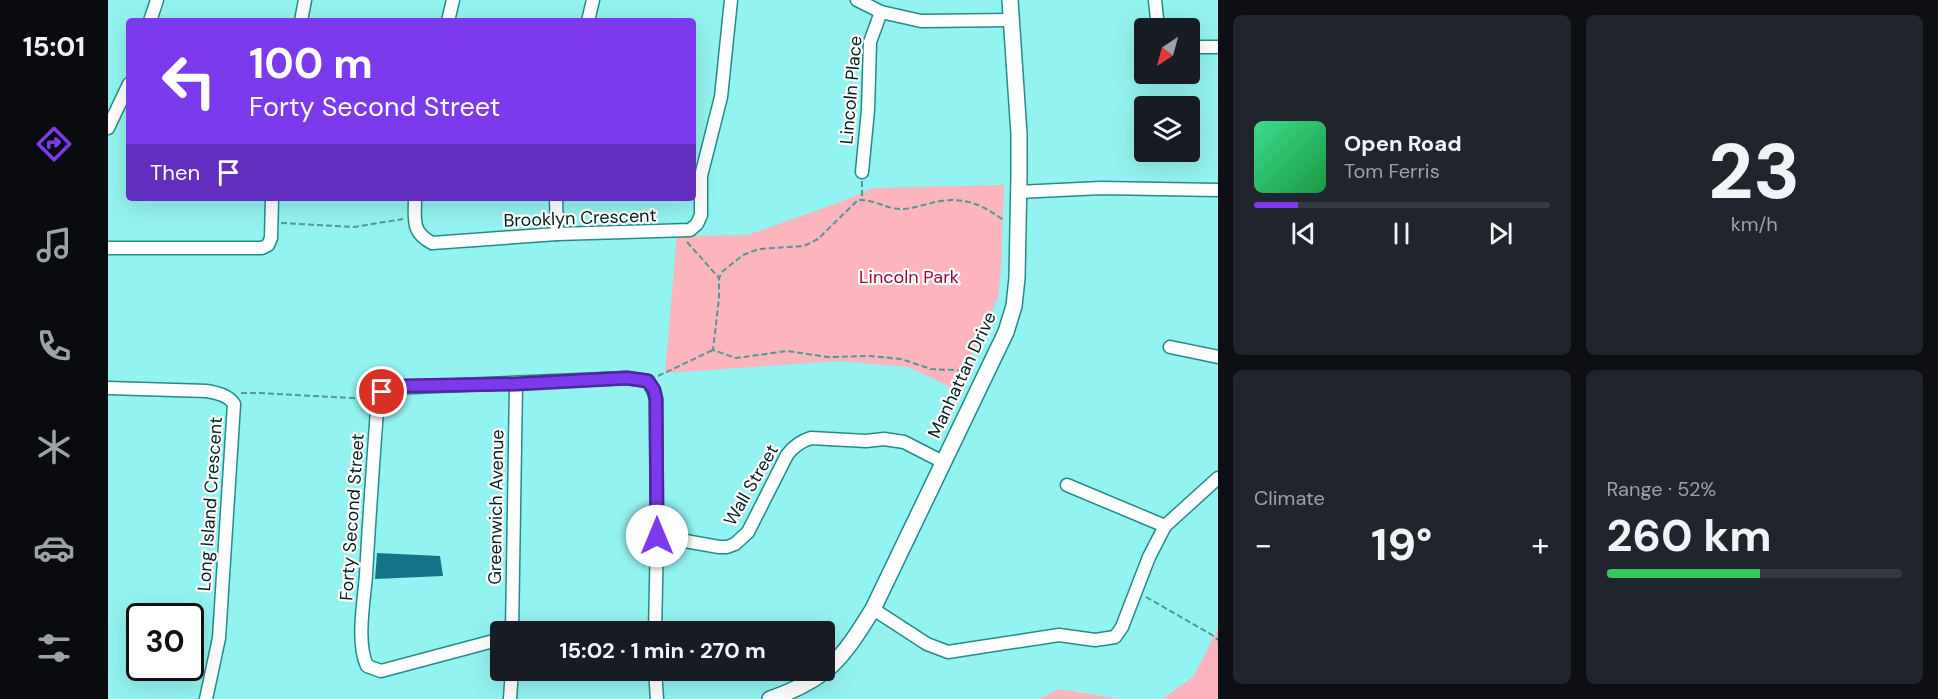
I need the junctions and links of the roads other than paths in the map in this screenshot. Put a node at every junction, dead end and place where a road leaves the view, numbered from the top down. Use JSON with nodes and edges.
{"nodes":[{"id":1,"x":157,"y":0,"type":"edge"},
{"id":2,"x":305,"y":0,"type":"edge"},
{"id":3,"x":453,"y":0,"type":"edge"},
{"id":4,"x":593,"y":0,"type":"edge"},
{"id":5,"x":731,"y":0,"type":"edge"},
{"id":6,"x":857,"y":0,"type":"edge"},
{"id":7,"x":1010,"y":0,"type":"edge"},
{"id":8,"x":1155,"y":0,"type":"edge"},
{"id":9,"x":881,"y":12,"type":"junction"},
{"id":10,"x":151,"y":18,"type":"edge"},
{"id":11,"x":302,"y":18,"type":"edge"},
{"id":12,"x":449,"y":18,"type":"edge"},
{"id":13,"x":589,"y":18,"type":"edge"},
{"id":14,"x":1157,"y":18,"type":"edge"},
{"id":15,"x":1011,"y":20,"type":"junction"},
{"id":16,"x":1200,"y":47,"type":"edge"},
{"id":17,"x":1218,"y":47,"type":"edge"},
{"id":18,"x":126,"y":90,"type":"edge"},
{"id":19,"x":108,"y":128,"type":"edge"},
{"id":20,"x":862,"y":172,"type":"road end"},
{"id":21,"x":1218,"y":190,"type":"edge"},
{"id":22,"x":1018,"y":192,"type":"junction"},
{"id":23,"x":272,"y":201,"type":"edge"},
{"id":24,"x":415,"y":201,"type":"edge"},
{"id":25,"x":556,"y":201,"type":"edge"},
{"id":26,"x":557,"y":234,"type":"junction"},
{"id":27,"x":108,"y":248,"type":"edge"},
{"id":28,"x":1170,"y":347,"type":"dead end"},
{"id":29,"x":1218,"y":357,"type":"edge"},
{"id":30,"x":516,"y":384,"type":"junction"},
{"id":31,"x":108,"y":388,"type":"edge"},
{"id":32,"x":943,"y":462,"type":"junction"},
{"id":33,"x":1218,"y":478,"type":"edge"},
{"id":34,"x":1067,"y":485,"type":"dead end"},
{"id":35,"x":1165,"y":526,"type":"junction"},
{"id":36,"x":657,"y":536,"type":"junction"},
{"id":37,"x":873,"y":609,"type":"junction"},
{"id":38,"x":512,"y":621,"type":"edge"},
{"id":39,"x":655,"y":621,"type":"edge"},
{"id":40,"x":490,"y":642,"type":"edge"},
{"id":41,"x":511,"y":681,"type":"edge"},
{"id":42,"x":656,"y":681,"type":"edge"},
{"id":43,"x":794,"y":695,"type":"edge"},
{"id":44,"x":206,"y":699,"type":"edge"},
{"id":45,"x":510,"y":699,"type":"edge"},
{"id":46,"x":657,"y":699,"type":"edge"},
{"id":47,"x":770,"y":699,"type":"edge"}],
"edges":[{"from":1,"to":10,"type":"street"},
{"from":2,"to":11,"type":"street"},
{"from":3,"to":12,"type":"street"},
{"from":4,"to":13,"type":"street"},
{"from":5,"to":26,"type":"street","name":"Brooklyn Crescent"},
{"from":6,"to":9,"type":"street"},
{"from":7,"to":15,"type":"street","name":"Manhattan Drive"},
{"from":8,"to":14,"type":"street"},
{"from":9,"to":15,"type":"street"},
{"from":9,"to":20,"type":"street","name":"Lincoln Place"},
{"from":15,"to":22,"type":"street","name":"Manhattan Drive"},
{"from":16,"to":17,"type":"street"},
{"from":18,"to":19,"type":"street"},
{"from":21,"to":22,"type":"street"},
{"from":22,"to":32,"type":"street","name":"Manhattan Drive"},
{"from":23,"to":27,"type":"street"},
{"from":24,"to":26,"type":"street","name":"Brooklyn Crescent"},
{"from":25,"to":26,"type":"street"},
{"from":28,"to":29,"type":"street"},
{"from":30,"to":36,"type":"street"},
{"from":30,"to":38,"type":"street","name":"Greenwich Avenue"},
{"from":30,"to":40,"type":"street","name":"Forty Second Street"},
{"from":31,"to":44,"type":"street","name":"Long Island Crescent"},
{"from":32,"to":36,"type":"street","name":"Wall Street"},
{"from":32,"to":37,"type":"street","name":"Manhattan Drive"},
{"from":33,"to":35,"type":"street"},
{"from":34,"to":35,"type":"street"},
{"from":35,"to":37,"type":"street"},
{"from":36,"to":39,"type":"street"},
{"from":37,"to":43,"type":"street","name":"Manhattan Drive"},
{"from":41,"to":45,"type":"street"},
{"from":42,"to":46,"type":"street"},
{"from":43,"to":47,"type":"street","name":"Manhattan Drive"}]}
